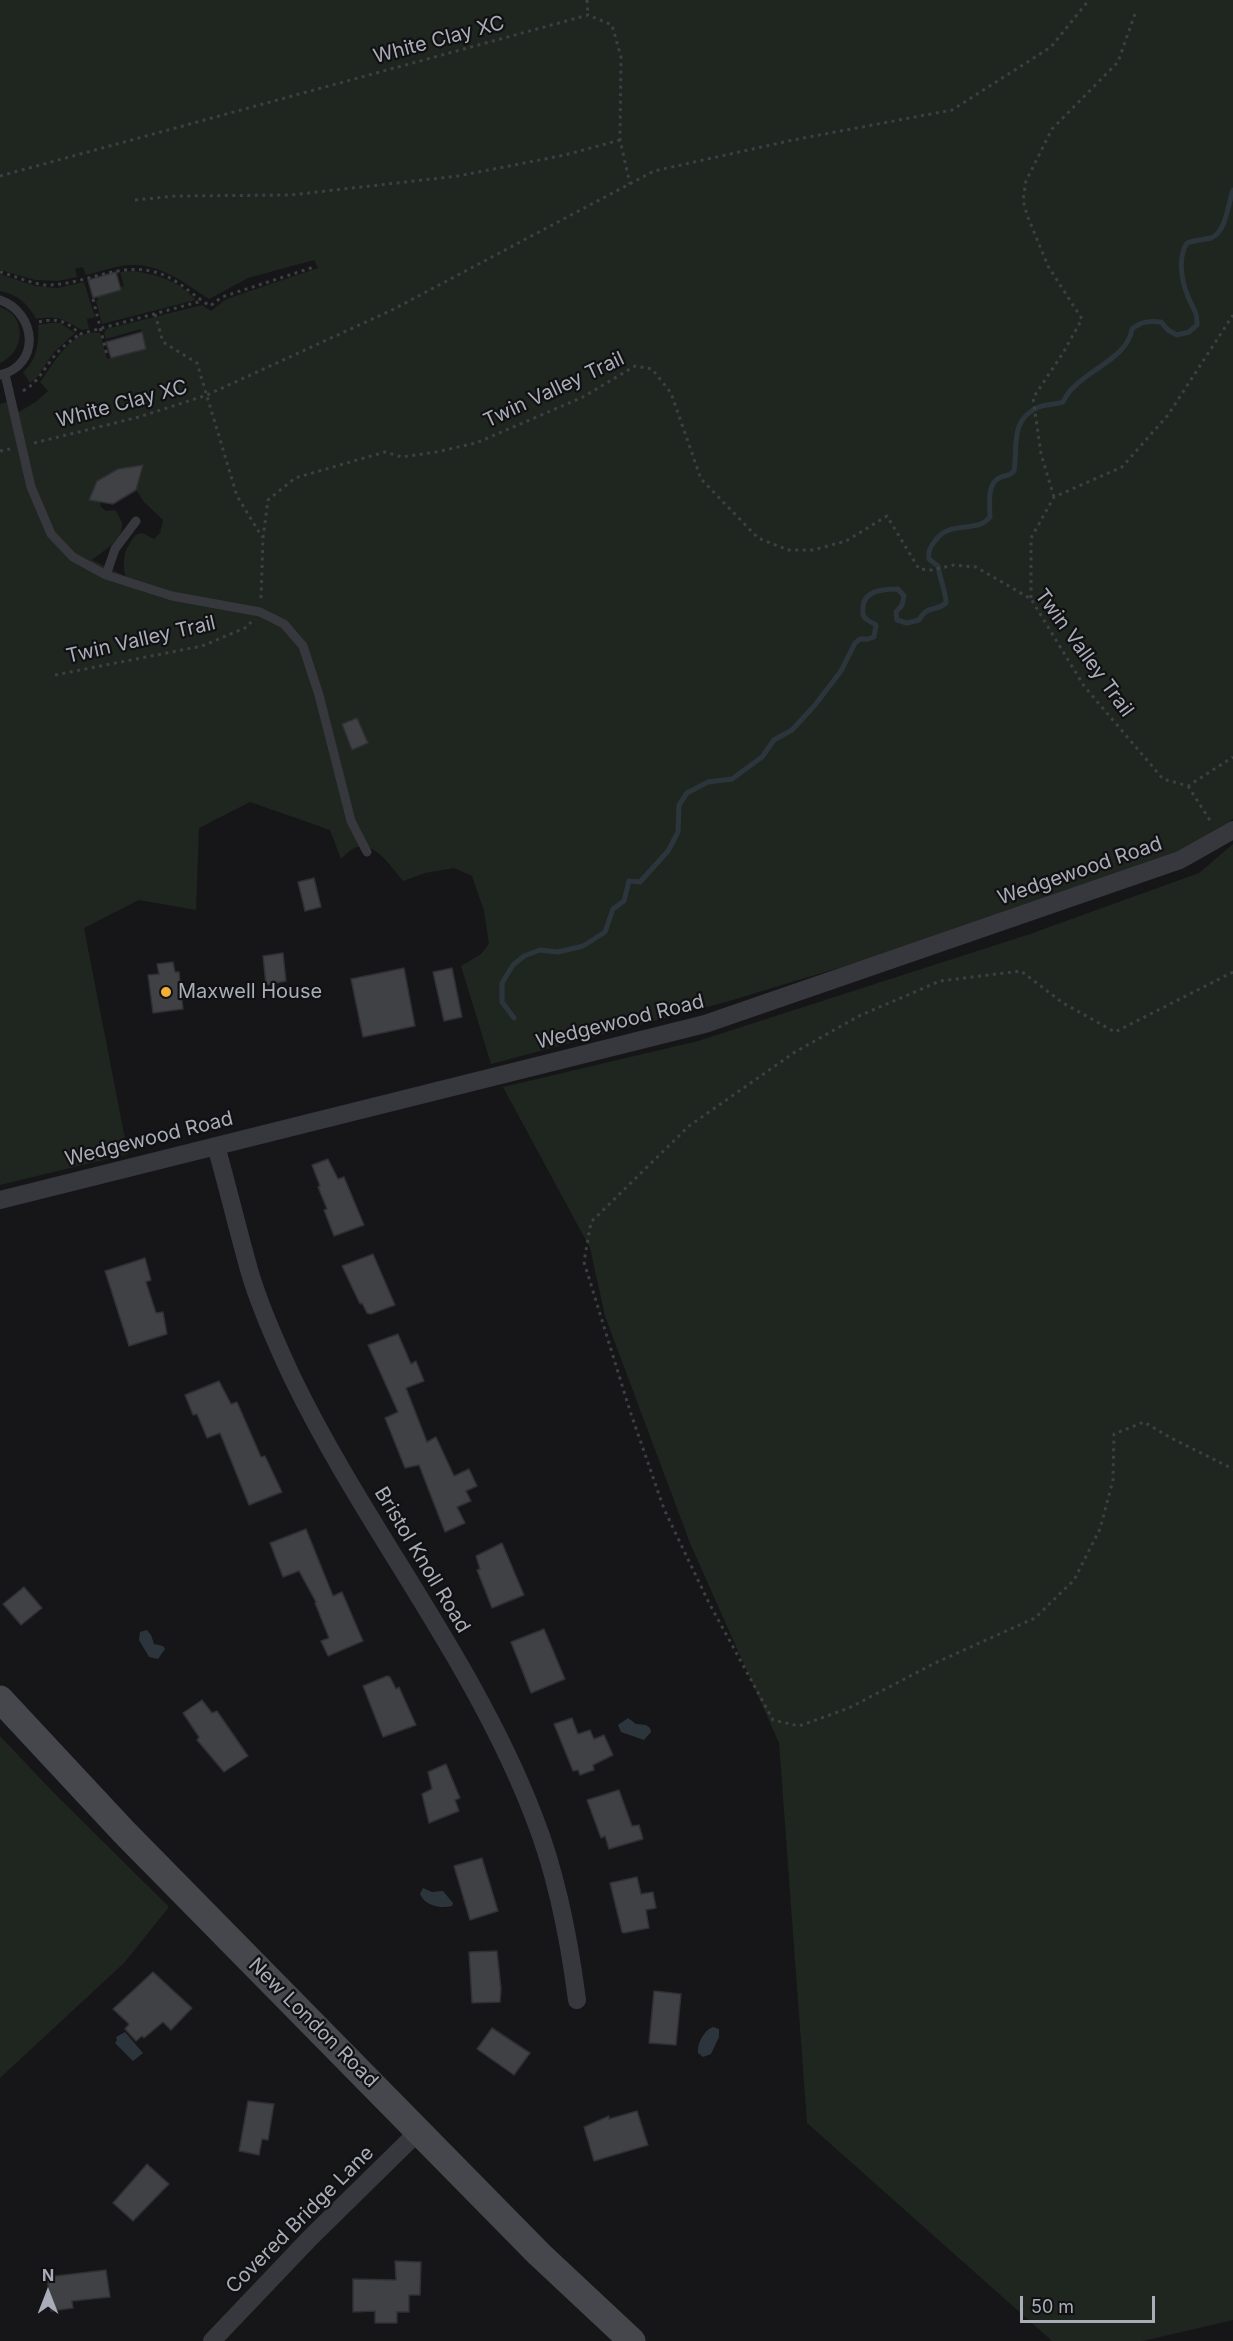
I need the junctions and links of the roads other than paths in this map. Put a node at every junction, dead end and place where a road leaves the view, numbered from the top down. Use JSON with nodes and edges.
{"nodes":[{"id":1,"x":0,"y":300,"type":"edge"},
{"id":2,"x":3,"y":375,"type":"edge"},
{"id":3,"x":136,"y":521,"type":"dead end"},
{"id":4,"x":106,"y":574,"type":"junction"},
{"id":5,"x":1227,"y":833,"type":"edge"},
{"id":6,"x":367,"y":852,"type":"dead end"},
{"id":7,"x":216,"y":1146,"type":"junction"},
{"id":8,"x":0,"y":1200,"type":"edge"},
{"id":9,"x":0,"y":1699,"type":"edge"},
{"id":10,"x":577,"y":2000,"type":"dead end"},
{"id":11,"x":420,"y":2130,"type":"junction"},
{"id":12,"x":212,"y":2341,"type":"edge"},
{"id":13,"x":632,"y":2341,"type":"edge"}],
"edges":[{"from":1,"to":2,"type":"lane"},
{"from":2,"to":4,"type":"lane"},
{"from":3,"to":4,"type":"lane"},
{"from":4,"to":6,"type":"lane"},
{"from":5,"to":7,"type":"street","name":"Wedgewood Road"},
{"from":7,"to":8,"type":"street","name":"Wedgewood Road"},
{"from":7,"to":10,"type":"street","name":"Bristol Knoll Road"},
{"from":9,"to":11,"type":"main road","name":"New London Road"},
{"from":11,"to":12,"type":"street","name":"Covered Bridge Lane"},
{"from":11,"to":13,"type":"main road","name":"New London Road"}]}
